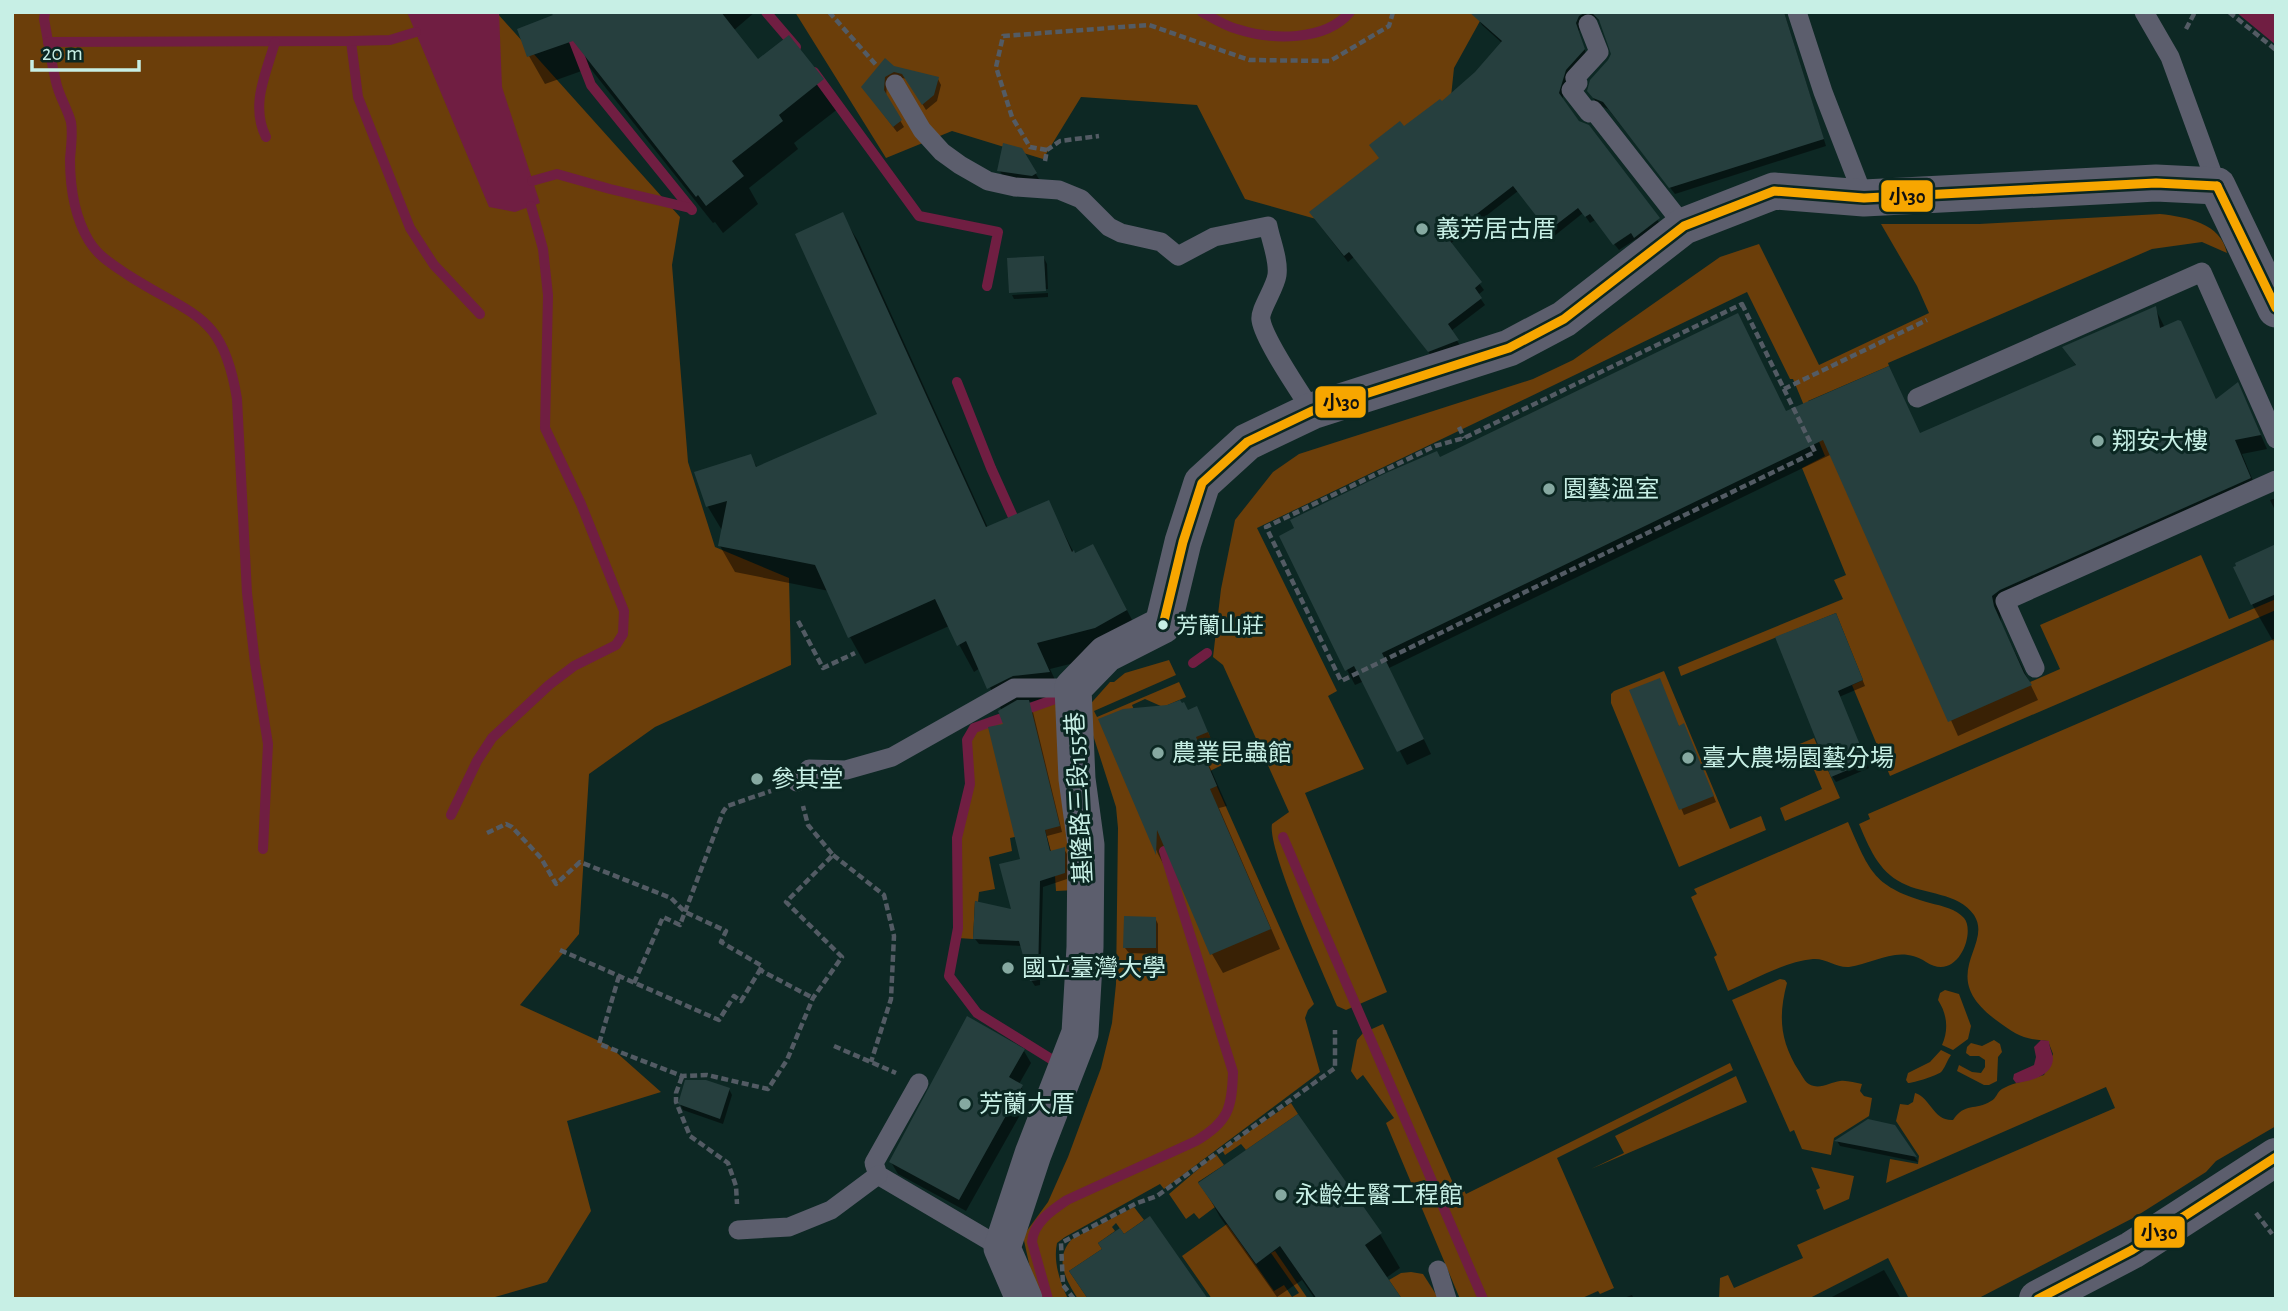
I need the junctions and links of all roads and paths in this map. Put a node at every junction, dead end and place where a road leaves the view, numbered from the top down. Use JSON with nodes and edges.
{"nodes":[{"id":1,"x":829,"y":12,"type":"edge"},
{"id":2,"x":1393,"y":12,"type":"edge"},
{"id":3,"x":1797,"y":12,"type":"edge"},
{"id":4,"x":2144,"y":12,"type":"edge"},
{"id":5,"x":2229,"y":12,"type":"edge"},
{"id":6,"x":1588,"y":24,"type":"dead end"},
{"id":7,"x":2276,"y":50,"type":"edge"},
{"id":8,"x":878,"y":67,"type":"dead end"},
{"id":9,"x":895,"y":84,"type":"dead end"},
{"id":10,"x":1099,"y":136,"type":"dead end"},
{"id":11,"x":1047,"y":150,"type":"junction"},
{"id":12,"x":2217,"y":186,"type":"junction"},
{"id":13,"x":1059,"y":190,"type":"junction"},
{"id":14,"x":1864,"y":198,"type":"junction"},
{"id":15,"x":1684,"y":226,"type":"junction"},
{"id":16,"x":2276,"y":309,"type":"edge"},
{"id":17,"x":1927,"y":320,"type":"dead end"},
{"id":18,"x":1784,"y":389,"type":"junction"},
{"id":19,"x":1917,"y":398,"type":"dead end"},
{"id":20,"x":1312,"y":411,"type":"junction"},
{"id":21,"x":1459,"y":428,"type":"dead end"},
{"id":22,"x":1464,"y":438,"type":"junction"},
{"id":23,"x":2276,"y":439,"type":"edge"},
{"id":24,"x":2276,"y":480,"type":"edge"},
{"id":25,"x":799,"y":621,"type":"dead end"},
{"id":26,"x":855,"y":653,"type":"dead end"},
{"id":27,"x":2035,"y":668,"type":"dead end"},
{"id":28,"x":1073,"y":688,"type":"junction"},
{"id":29,"x":797,"y":782,"type":"junction"},
{"id":30,"x":487,"y":833,"type":"dead end"},
{"id":31,"x":833,"y":855,"type":"junction"},
{"id":32,"x":685,"y":912,"type":"junction"},
{"id":33,"x":560,"y":950,"type":"dead end"},
{"id":34,"x":760,"y":970,"type":"junction"},
{"id":35,"x":619,"y":976,"type":"junction"},
{"id":36,"x":634,"y":983,"type":"junction"},
{"id":37,"x":813,"y":998,"type":"junction"},
{"id":38,"x":1335,"y":1030,"type":"dead end"},
{"id":39,"x":834,"y":1045,"type":"dead end"},
{"id":40,"x":871,"y":1062,"type":"junction"},
{"id":41,"x":682,"y":1076,"type":"junction"},
{"id":42,"x":919,"y":1083,"type":"joint"},
{"id":43,"x":2276,"y":1157,"type":"edge"},
{"id":44,"x":878,"y":1175,"type":"junction"},
{"id":45,"x":2254,"y":1211,"type":"dead end"},
{"id":46,"x":738,"y":1230,"type":"joint"},
{"id":47,"x":2272,"y":1234,"type":"dead end"},
{"id":48,"x":1002,"y":1248,"type":"junction"},
{"id":49,"x":1438,"y":1270,"type":"dead end"},
{"id":50,"x":1024,"y":1299,"type":"edge"},
{"id":51,"x":1074,"y":1299,"type":"edge"},
{"id":52,"x":1447,"y":1299,"type":"edge"},
{"id":53,"x":2038,"y":1299,"type":"edge"}],
"edges":[{"from":1,"to":8,"type":"path"},
{"from":2,"to":11,"type":"path"},
{"from":3,"to":14,"type":"lane"},
{"from":4,"to":12,"type":"lane"},
{"from":5,"to":7,"type":"path"},
{"from":6,"to":15,"type":"lane"},
{"from":9,"to":13,"type":"lane"},
{"from":10,"to":11,"type":"path"},
{"from":11,"to":13,"type":"path"},
{"from":12,"to":14,"type":"street","name":"基隆路三段155巷"},
{"from":12,"to":16,"type":"street"},
{"from":13,"to":20,"type":"lane"},
{"from":14,"to":15,"type":"street","name":"基隆路三段155巷"},
{"from":15,"to":20,"type":"street","name":"基隆路三段155巷"},
{"from":17,"to":18,"type":"path"},
{"from":18,"to":22,"type":"path"},
{"from":18,"to":22,"type":"path"},
{"from":19,"to":23,"type":"lane"},
{"from":20,"to":28,"type":"street","name":"基隆路三段155巷"},
{"from":21,"to":22,"type":"path"},
{"from":24,"to":27,"type":"lane"},
{"from":25,"to":26,"type":"path"},
{"from":28,"to":29,"type":"lane"},
{"from":28,"to":48,"type":"street","name":"基隆路三段155巷"},
{"from":29,"to":31,"type":"path"},
{"from":29,"to":32,"type":"path"},
{"from":30,"to":32,"type":"path"},
{"from":31,"to":37,"type":"path"},
{"from":31,"to":40,"type":"path"},
{"from":32,"to":34,"type":"path"},
{"from":32,"to":36,"type":"path"},
{"from":33,"to":35,"type":"path"},
{"from":34,"to":36,"type":"path"},
{"from":34,"to":37,"type":"path"},
{"from":35,"to":36,"type":"path"},
{"from":35,"to":41,"type":"path"},
{"from":37,"to":41,"type":"path"},
{"from":38,"to":51,"type":"path"},
{"from":39,"to":40,"type":"path"},
{"from":40,"to":42,"type":"path"},
{"from":41,"to":46,"type":"path"},
{"from":42,"to":44,"type":"lane"},
{"from":43,"to":53,"type":"street"},
{"from":44,"to":46,"type":"lane"},
{"from":44,"to":48,"type":"lane"},
{"from":45,"to":47,"type":"path"},
{"from":48,"to":50,"type":"street"},
{"from":49,"to":52,"type":"lane"}]}
